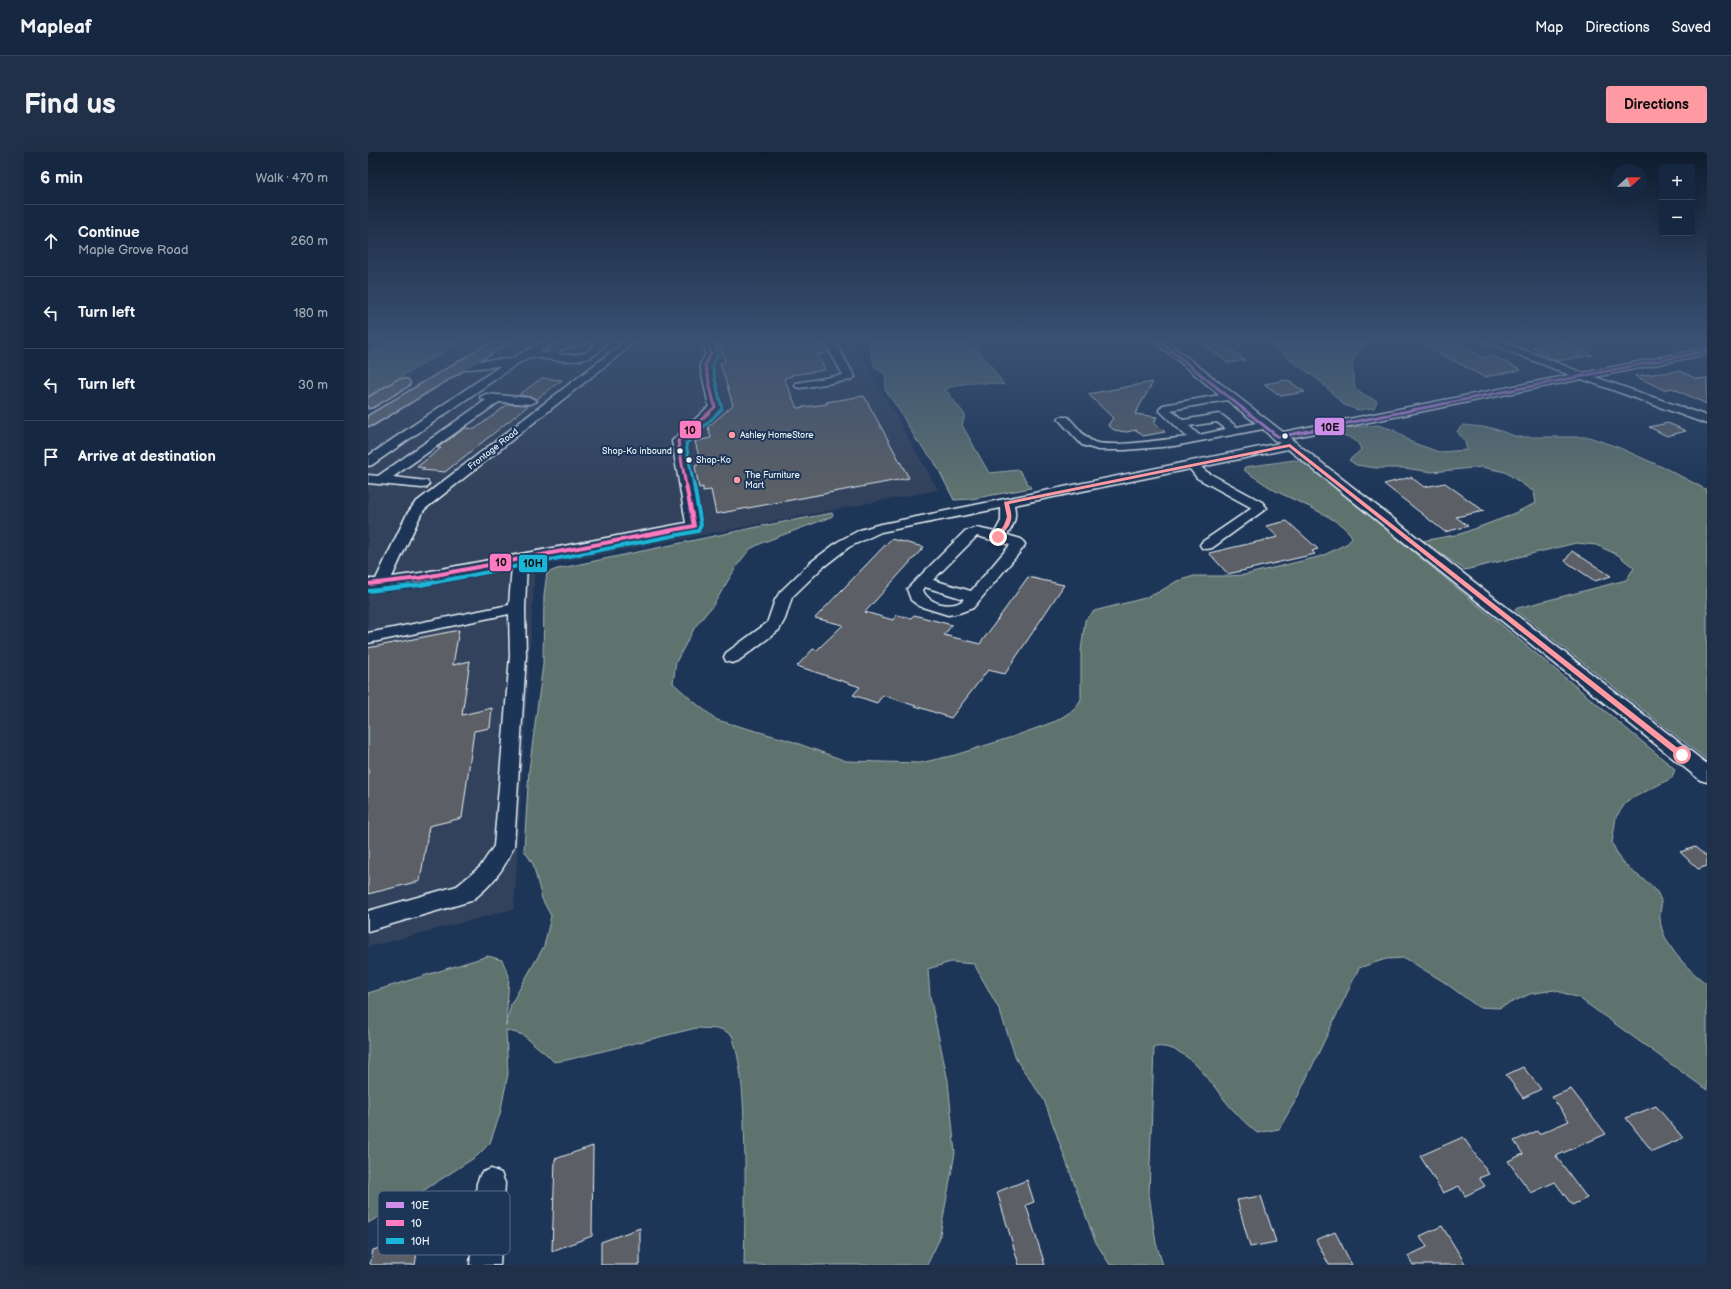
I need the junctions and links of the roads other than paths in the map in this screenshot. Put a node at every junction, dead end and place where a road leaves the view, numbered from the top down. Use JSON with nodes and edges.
{"nodes":[{"id":1,"x":390,"y":391,"type":"edge"},
{"id":2,"x":420,"y":391,"type":"edge"},
{"id":3,"x":471,"y":391,"type":"edge"},
{"id":4,"x":567,"y":391,"type":"edge"},
{"id":5,"x":711,"y":391,"type":"edge"},
{"id":6,"x":1222,"y":391,"type":"edge"},
{"id":7,"x":1514,"y":391,"type":"edge"},
{"id":8,"x":1624,"y":391,"type":"edge"},
{"id":9,"x":465,"y":395,"type":"junction"},
{"id":10,"x":1228,"y":396,"type":"junction"},
{"id":11,"x":496,"y":398,"type":"junction"},
{"id":12,"x":531,"y":401,"type":"dead end"},
{"id":13,"x":368,"y":404,"type":"edge"},
{"id":14,"x":1064,"y":418,"type":"dead end"},
{"id":15,"x":1707,"y":420,"type":"edge"},
{"id":16,"x":368,"y":422,"type":"edge"},
{"id":17,"x":1180,"y":424,"type":"junction"},
{"id":18,"x":1264,"y":425,"type":"junction"},
{"id":19,"x":1235,"y":431,"type":"junction"},
{"id":20,"x":1196,"y":439,"type":"junction"},
{"id":21,"x":1284,"y":441,"type":"junction"},
{"id":22,"x":368,"y":462,"type":"edge"},
{"id":23,"x":1193,"y":465,"type":"junction"},
{"id":24,"x":374,"y":480,"type":"edge"},
{"id":25,"x":422,"y":484,"type":"dead end"},
{"id":26,"x":1006,"y":503,"type":"junction"},
{"id":27,"x":998,"y":537,"type":"junction"},
{"id":28,"x":1207,"y":544,"type":"dead end"},
{"id":29,"x":520,"y":560,"type":"junction"},
{"id":30,"x":374,"y":584,"type":"edge"},
{"id":31,"x":517,"y":608,"type":"junction"},
{"id":32,"x":368,"y":638,"type":"edge"},
{"id":33,"x":732,"y":658,"type":"dead end"},
{"id":34,"x":1707,"y":775,"type":"edge"},
{"id":35,"x":368,"y":921,"type":"edge"},
{"id":36,"x":491,"y":1183,"type":"dead end"},
{"id":37,"x":490,"y":1191,"type":"edge"},
{"id":38,"x":486,"y":1255,"type":"edge"},
{"id":39,"x":485,"y":1265,"type":"edge"}],
"edges":[{"from":1,"to":13,"type":"highway"},
{"from":2,"to":16,"type":"highway"},
{"from":3,"to":9,"type":"street"},
{"from":4,"to":30,"type":"street","name":"Frontage Road"},
{"from":5,"to":29,"type":"street"},
{"from":6,"to":10,"type":"street"},
{"from":7,"to":21,"type":"street"},
{"from":8,"to":15,"type":"street"},
{"from":9,"to":11,"type":"street"},
{"from":9,"to":22,"type":"street"},
{"from":10,"to":17,"type":"street"},
{"from":10,"to":18,"type":"street"},
{"from":11,"to":12,"type":"street"},
{"from":11,"to":24,"type":"street"},
{"from":14,"to":20,"type":"street"},
{"from":17,"to":19,"type":"street"},
{"from":17,"to":20,"type":"street"},
{"from":18,"to":19,"type":"street"},
{"from":18,"to":21,"type":"street"},
{"from":19,"to":20,"type":"street"},
{"from":21,"to":23,"type":"street"},
{"from":21,"to":34,"type":"street"},
{"from":23,"to":26,"type":"street"},
{"from":23,"to":28,"type":"street"},
{"from":24,"to":25,"type":"street"},
{"from":26,"to":27,"type":"street"},
{"from":26,"to":33,"type":"street"},
{"from":27,"to":27,"type":"street"},
{"from":29,"to":30,"type":"street"},
{"from":29,"to":31,"type":"street"},
{"from":31,"to":32,"type":"street"},
{"from":31,"to":35,"type":"street"},
{"from":36,"to":37,"type":"street"},
{"from":38,"to":39,"type":"street"}]}
